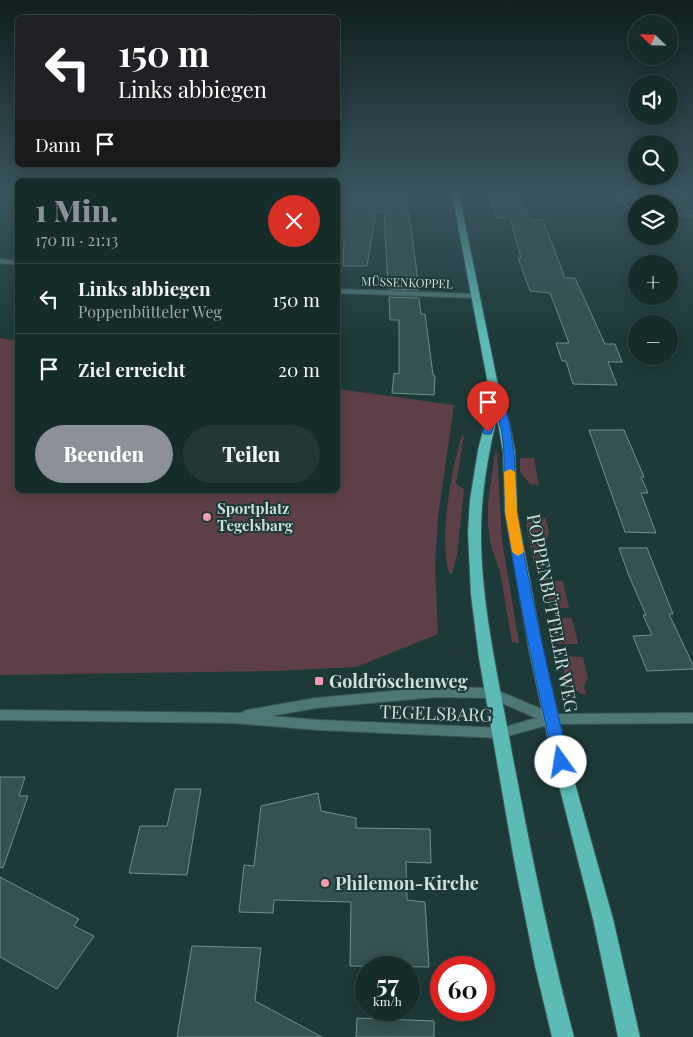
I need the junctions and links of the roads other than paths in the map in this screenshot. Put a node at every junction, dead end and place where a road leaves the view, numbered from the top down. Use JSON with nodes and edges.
{"nodes":[{"id":1,"x":464,"y":242,"type":"edge"},
{"id":2,"x":0,"y":261,"type":"edge"},
{"id":3,"x":15,"y":263,"type":"edge"},
{"id":4,"x":340,"y":291,"type":"edge"},
{"id":5,"x":475,"y":296,"type":"junction"},
{"id":6,"x":496,"y":400,"type":"junction"},
{"id":7,"x":492,"y":693,"type":"junction"},
{"id":8,"x":0,"y":715,"type":"edge"},
{"id":9,"x":233,"y":718,"type":"junction"},
{"id":10,"x":693,"y":718,"type":"edge"},
{"id":11,"x":551,"y":719,"type":"junction"},
{"id":12,"x":501,"y":733,"type":"junction"},
{"id":13,"x":563,"y":1037,"type":"edge"},
{"id":14,"x":629,"y":1037,"type":"edge"}],
"edges":[{"from":1,"to":5,"type":"main road","name":"POPPENBÜTTELER WEG"},
{"from":2,"to":3,"type":"street"},
{"from":4,"to":5,"type":"street","name":"MÜSSENKOPPEL"},
{"from":5,"to":6,"type":"main road","name":"POPPENBÜTTELER WEG"},
{"from":6,"to":7,"type":"main road","name":"POPPENBÜTTELER WEG"},
{"from":6,"to":11,"type":"main road","name":"POPPENBÜTTELER WEG"},
{"from":7,"to":9,"type":"street","name":"TEGELSBARG"},
{"from":7,"to":11,"type":"street","name":"TEGELSBARG"},
{"from":7,"to":12,"type":"main road","name":"POPPENBÜTTELER WEG"},
{"from":8,"to":9,"type":"street","name":"TEGELSBARG"},
{"from":9,"to":12,"type":"street","name":"TEGELSBARG"},
{"from":10,"to":11,"type":"street"},
{"from":11,"to":12,"type":"street","name":"TEGELSBARG"},
{"from":11,"to":14,"type":"main road","name":"POPPENBÜTTELER WEG"},
{"from":12,"to":13,"type":"main road","name":"POPPENBÜTTELER WEG"}]}
